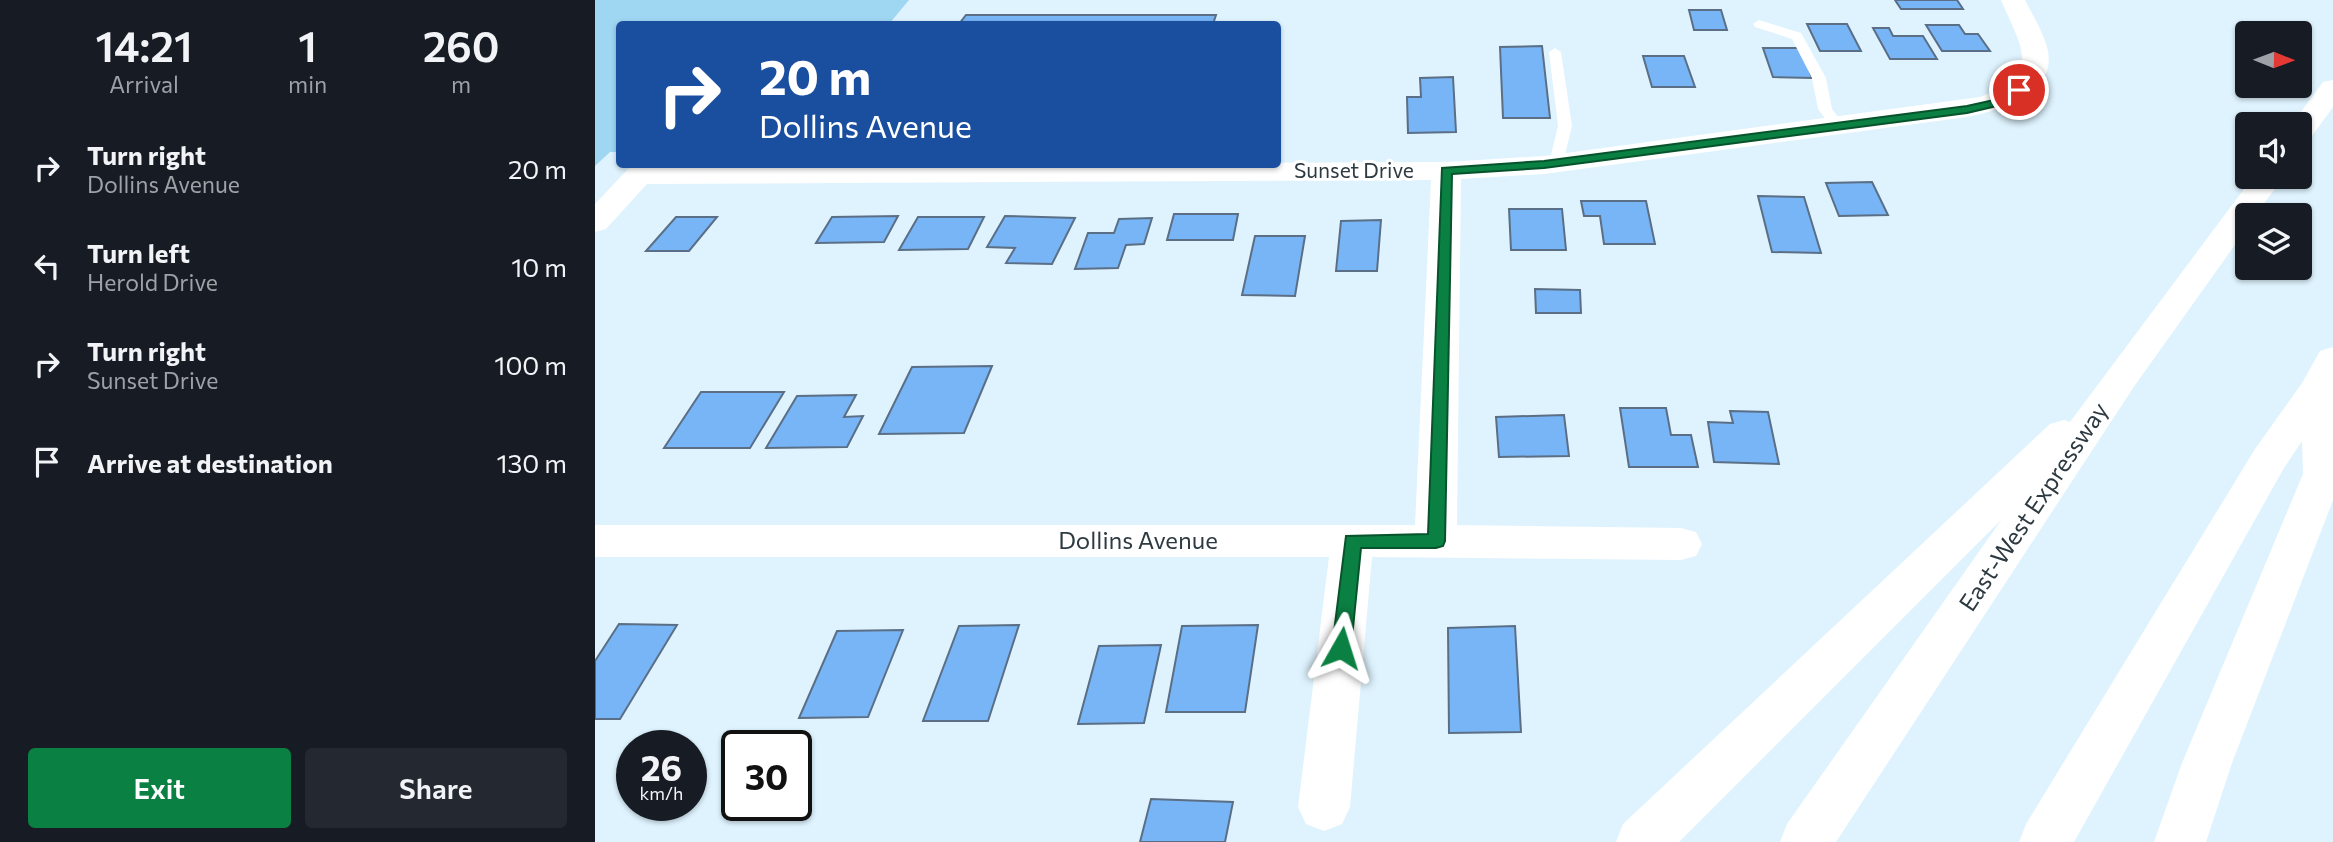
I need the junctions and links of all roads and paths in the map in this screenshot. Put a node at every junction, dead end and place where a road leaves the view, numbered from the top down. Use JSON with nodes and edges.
{"nodes":[{"id":1,"x":2013,"y":0,"type":"edge"},
{"id":2,"x":1759,"y":24,"type":"dead end"},
{"id":3,"x":1555,"y":52,"type":"dead end"},
{"id":4,"x":2333,"y":88,"type":"edge"},
{"id":5,"x":2312,"y":116,"type":"edge"},
{"id":6,"x":1838,"y":126,"type":"junction"},
{"id":7,"x":1556,"y":163,"type":"junction"},
{"id":8,"x":1446,"y":171,"type":"junction"},
{"id":9,"x":2259,"y":189,"type":"edge"},
{"id":10,"x":595,"y":222,"type":"edge"},
{"id":11,"x":2326,"y":374,"type":"edge"},
{"id":12,"x":2120,"y":379,"type":"junction"},
{"id":13,"x":595,"y":541,"type":"edge"},
{"id":14,"x":1353,"y":541,"type":"junction"},
{"id":15,"x":1436,"y":541,"type":"junction"},
{"id":16,"x":1681,"y":544,"type":"dead end"},
{"id":17,"x":1324,"y":807,"type":"dead end"},
{"id":18,"x":1642,"y":842,"type":"edge"},
{"id":19,"x":1806,"y":842,"type":"edge"},
{"id":20,"x":2045,"y":842,"type":"edge"},
{"id":21,"x":2180,"y":842,"type":"edge"}],
"edges":[{"from":1,"to":6,"type":"main road","name":"Sunset Drive"},
{"from":2,"to":6,"type":"lane"},
{"from":3,"to":7,"type":"lane"},
{"from":4,"to":5,"type":"main road"},
{"from":6,"to":7,"type":"main road","name":"Sunset Drive"},
{"from":7,"to":8,"type":"main road","name":"Sunset Drive"},
{"from":8,"to":10,"type":"main road","name":"Sunset Drive"},
{"from":8,"to":15,"type":"main road"},
{"from":9,"to":12,"type":"main road","name":"East-West Expressway"},
{"from":11,"to":20,"type":"main road"},
{"from":11,"to":21,"type":"main road"},
{"from":12,"to":18,"type":"main road"},
{"from":12,"to":19,"type":"main road","name":"East-West Expressway"},
{"from":13,"to":14,"type":"main road","name":"Dollins Avenue"},
{"from":14,"to":15,"type":"main road","name":"Dollins Avenue"},
{"from":14,"to":17,"type":"main road"},
{"from":15,"to":16,"type":"main road","name":"Dollins Avenue"}]}
